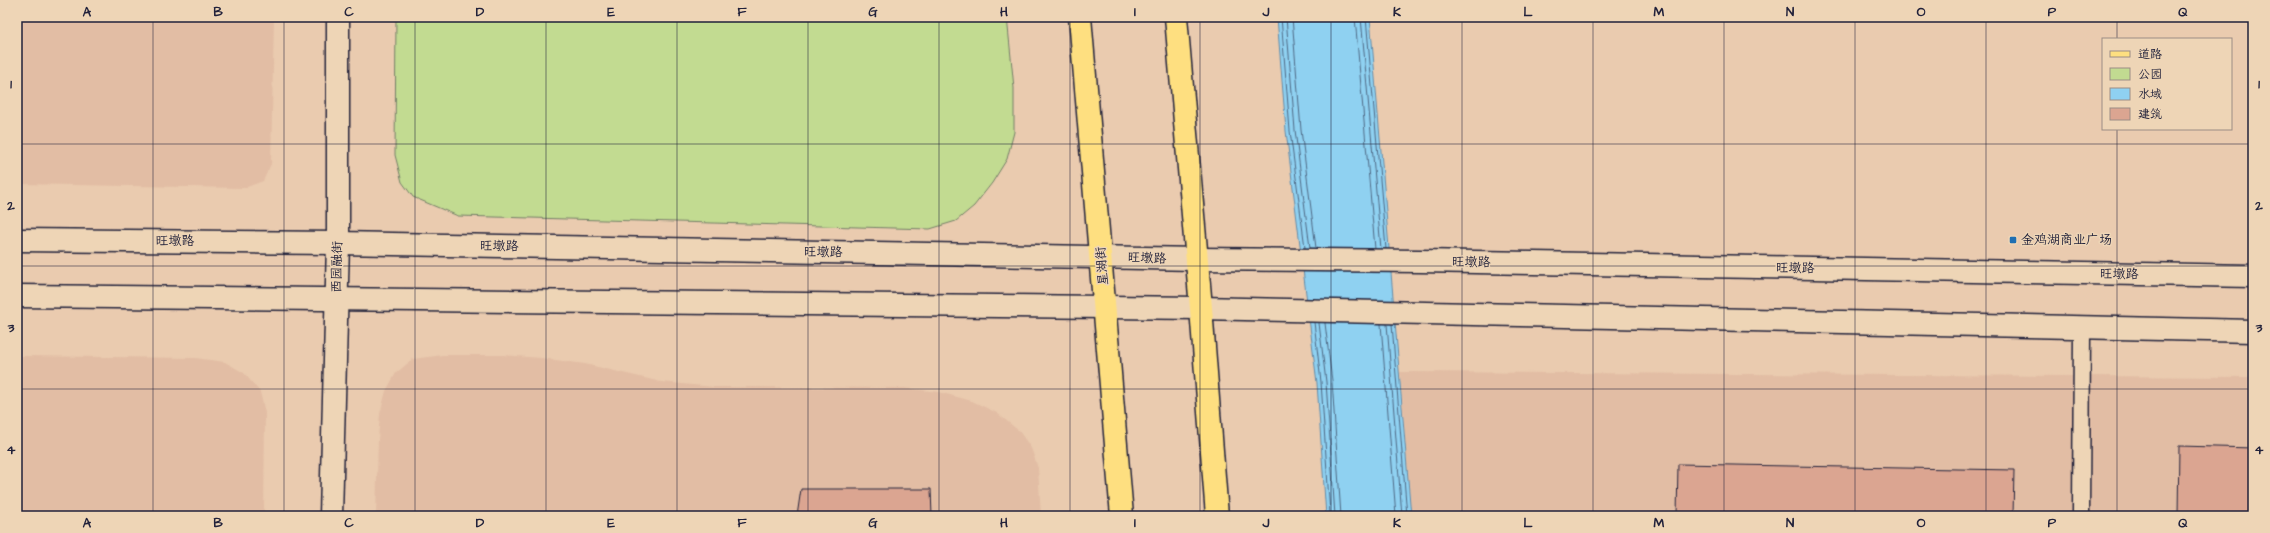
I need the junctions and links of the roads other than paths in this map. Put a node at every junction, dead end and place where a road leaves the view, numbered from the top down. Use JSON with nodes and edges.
{"nodes":[{"id":1,"x":338,"y":17,"type":"edge"},
{"id":2,"x":1080,"y":17,"type":"edge"},
{"id":3,"x":1176,"y":17,"type":"edge"},
{"id":4,"x":17,"y":240,"type":"edge"},
{"id":5,"x":338,"y":242,"type":"junction"},
{"id":6,"x":1101,"y":257,"type":"junction"},
{"id":7,"x":1198,"y":259,"type":"junction"},
{"id":8,"x":2253,"y":276,"type":"edge"},
{"id":9,"x":17,"y":296,"type":"edge"},
{"id":10,"x":336,"y":300,"type":"junction"},
{"id":11,"x":1106,"y":307,"type":"junction"},
{"id":12,"x":1202,"y":308,"type":"junction"},
{"id":13,"x":2082,"y":328,"type":"junction"},
{"id":14,"x":2253,"y":330,"type":"edge"},
{"id":15,"x":331,"y":516,"type":"edge"},
{"id":16,"x":1122,"y":516,"type":"edge"},
{"id":17,"x":1217,"y":516,"type":"edge"},
{"id":18,"x":2081,"y":516,"type":"edge"}],
"edges":[{"from":1,"to":5,"type":"main road","name":"西园融街"},
{"from":2,"to":6,"type":"main road","name":"星湖街"},
{"from":3,"to":7,"type":"main road"},
{"from":4,"to":5,"type":"main road","name":"旺墩路"},
{"from":5,"to":6,"type":"main road","name":"旺墩路"},
{"from":5,"to":10,"type":"main road","name":"西园融街"},
{"from":6,"to":7,"type":"main road","name":"旺墩路"},
{"from":6,"to":11,"type":"main road","name":"星湖街"},
{"from":7,"to":8,"type":"main road","name":"旺墩路"},
{"from":7,"to":12,"type":"main road"},
{"from":9,"to":10,"type":"main road"},
{"from":10,"to":11,"type":"main road"},
{"from":10,"to":15,"type":"main road","name":"西园融街"},
{"from":11,"to":12,"type":"main road"},
{"from":11,"to":16,"type":"main road","name":"星湖街"},
{"from":12,"to":13,"type":"main road"},
{"from":12,"to":17,"type":"main road"},
{"from":13,"to":14,"type":"main road"},
{"from":13,"to":18,"type":"lane"}]}
